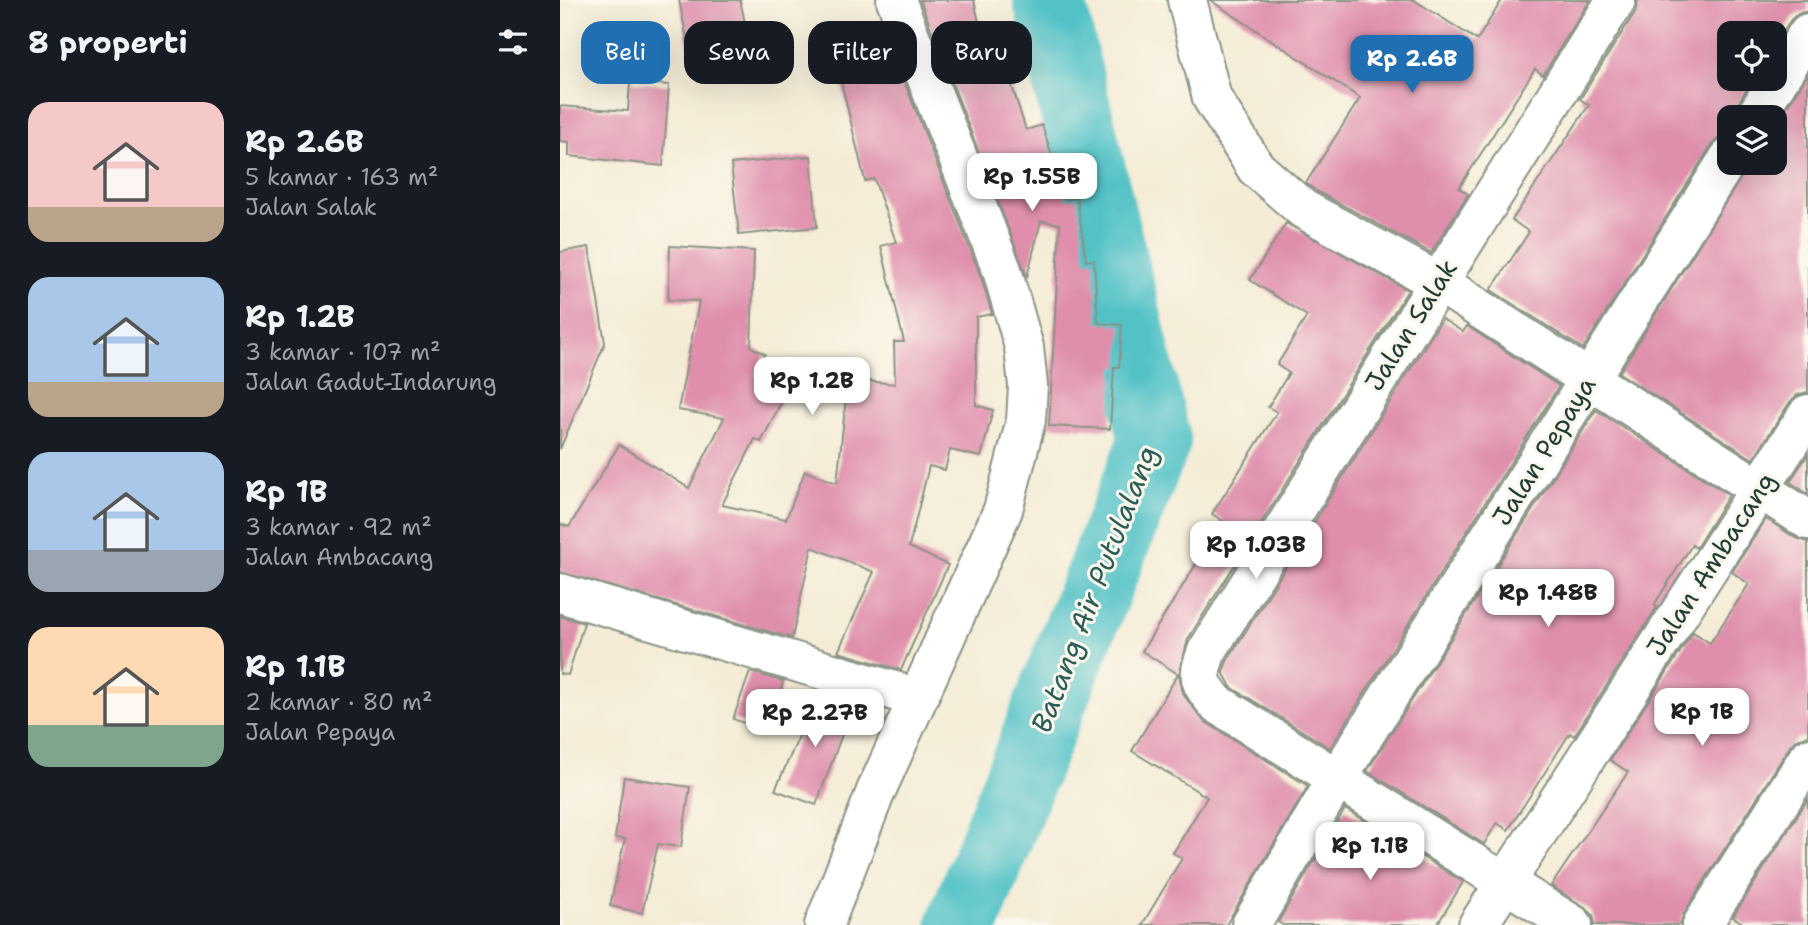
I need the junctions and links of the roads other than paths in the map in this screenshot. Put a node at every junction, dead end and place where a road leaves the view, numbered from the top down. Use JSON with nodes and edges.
{"nodes":[{"id":1,"x":896,"y":0,"type":"edge"},
{"id":2,"x":1187,"y":0,"type":"edge"},
{"id":3,"x":1616,"y":0,"type":"edge"},
{"id":4,"x":1808,"y":33,"type":"edge"},
{"id":5,"x":1763,"y":105,"type":"edge"},
{"id":6,"x":1718,"y":175,"type":"edge"},
{"id":7,"x":1438,"y":282,"type":"junction"},
{"id":8,"x":1590,"y":379,"type":"junction"},
{"id":9,"x":1808,"y":414,"type":"edge"},
{"id":10,"x":1760,"y":487,"type":"junction"},
{"id":11,"x":1808,"y":520,"type":"edge"},
{"id":12,"x":560,"y":593,"type":"edge"},
{"id":13,"x":918,"y":698,"type":"junction"},
{"id":14,"x":1808,"y":758,"type":"edge"},
{"id":15,"x":1338,"y":777,"type":"junction"},
{"id":16,"x":1505,"y":882,"type":"junction"},
{"id":17,"x":824,"y":925,"type":"edge"},
{"id":18,"x":1251,"y":925,"type":"edge"},
{"id":19,"x":1478,"y":925,"type":"edge"},
{"id":20,"x":1573,"y":925,"type":"edge"},
{"id":21,"x":1702,"y":925,"type":"edge"}],
"edges":[{"from":1,"to":13,"type":"street"},
{"from":2,"to":7,"type":"street"},
{"from":3,"to":7,"type":"street","name":"Jalan Salak"},
{"from":4,"to":5,"type":"street"},
{"from":6,"to":8,"type":"street","name":"Jalan Pepaya"},
{"from":7,"to":8,"type":"street"},
{"from":7,"to":15,"type":"street","name":"Jalan Salak"},
{"from":8,"to":10,"type":"street"},
{"from":8,"to":15,"type":"street","name":"Jalan Pepaya"},
{"from":9,"to":10,"type":"street","name":"Jalan Ambacang"},
{"from":10,"to":11,"type":"street"},
{"from":10,"to":16,"type":"street","name":"Jalan Ambacang"},
{"from":12,"to":13,"type":"street"},
{"from":13,"to":17,"type":"street"},
{"from":14,"to":21,"type":"street"},
{"from":15,"to":16,"type":"street"},
{"from":15,"to":18,"type":"street","name":"Jalan Pepaya"},
{"from":16,"to":19,"type":"street","name":"Jalan Ambacang"},
{"from":16,"to":20,"type":"street"}]}
